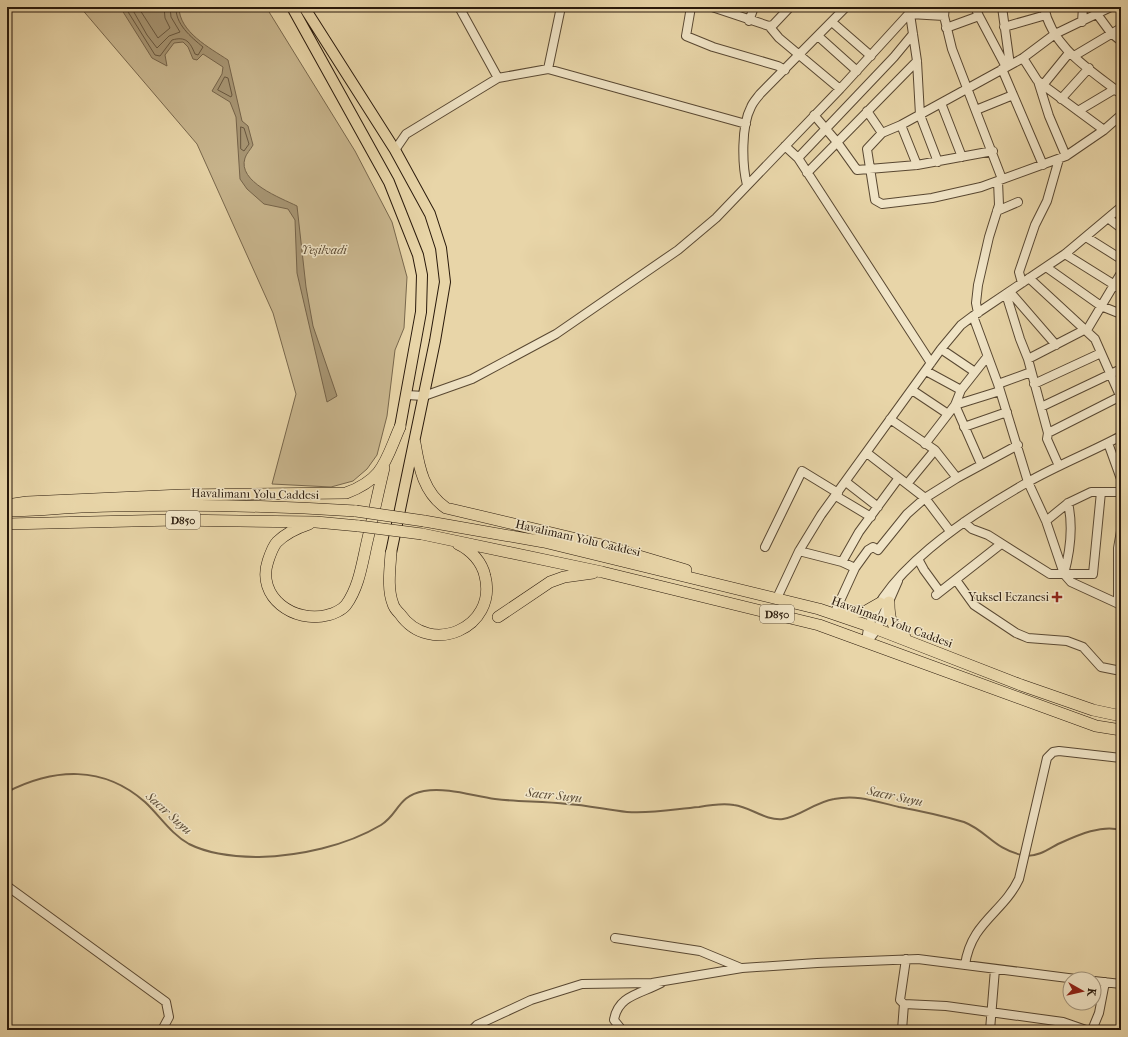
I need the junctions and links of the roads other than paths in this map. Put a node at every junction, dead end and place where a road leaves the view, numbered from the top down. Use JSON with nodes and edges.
{"nodes":[{"id":1,"x":292,"y":7,"type":"edge"},
{"id":2,"x":304,"y":7,"type":"edge"},
{"id":3,"x":459,"y":7,"type":"edge"},
{"id":4,"x":561,"y":7,"type":"edge"},
{"id":5,"x":691,"y":7,"type":"edge"},
{"id":6,"x":712,"y":7,"type":"edge"},
{"id":7,"x":754,"y":7,"type":"edge"},
{"id":8,"x":790,"y":7,"type":"edge"},
{"id":9,"x":846,"y":7,"type":"edge"},
{"id":10,"x":945,"y":7,"type":"edge"},
{"id":11,"x":975,"y":7,"type":"edge"},
{"id":12,"x":1002,"y":7,"type":"edge"},
{"id":13,"x":1082,"y":7,"type":"edge"},
{"id":14,"x":1111,"y":7,"type":"edge"},
{"id":15,"x":913,"y":10,"type":"edge"},
{"id":16,"x":1045,"y":11,"type":"edge"},
{"id":17,"x":1097,"y":14,"type":"junction"},
{"id":18,"x":944,"y":16,"type":"junction"},
{"id":19,"x":979,"y":16,"type":"junction"},
{"id":20,"x":749,"y":21,"type":"junction"},
{"id":21,"x":832,"y":22,"type":"junction"},
{"id":22,"x":1082,"y":22,"type":"junction"},
{"id":23,"x":769,"y":26,"type":"junction"},
{"id":24,"x":1004,"y":27,"type":"junction"},
{"id":25,"x":946,"y":28,"type":"junction"},
{"id":26,"x":1121,"y":28,"type":"edge"},
{"id":27,"x":1111,"y":33,"type":"junction"},
{"id":28,"x":913,"y":34,"type":"junction"},
{"id":29,"x":1055,"y":34,"type":"junction"},
{"id":30,"x":818,"y":36,"type":"junction"},
{"id":31,"x":1121,"y":41,"type":"edge"},
{"id":32,"x":1071,"y":54,"type":"junction"},
{"id":33,"x":799,"y":55,"type":"junction"},
{"id":34,"x":871,"y":56,"type":"junction"},
{"id":35,"x":1023,"y":58,"type":"junction"},
{"id":36,"x":917,"y":61,"type":"junction"},
{"id":37,"x":1006,"y":67,"type":"junction"},
{"id":38,"x":1089,"y":68,"type":"junction"},
{"id":39,"x":548,"y":69,"type":"junction"},
{"id":40,"x":784,"y":70,"type":"junction"},
{"id":41,"x":857,"y":71,"type":"junction"},
{"id":42,"x":498,"y":78,"type":"junction"},
{"id":43,"x":1040,"y":83,"type":"junction"},
{"id":44,"x":840,"y":89,"type":"junction"},
{"id":45,"x":968,"y":89,"type":"junction"},
{"id":46,"x":1118,"y":91,"type":"edge"},
{"id":47,"x":1013,"y":95,"type":"junction"},
{"id":48,"x":1061,"y":99,"type":"junction"},
{"id":49,"x":941,"y":103,"type":"junction"},
{"id":50,"x":976,"y":110,"type":"junction"},
{"id":51,"x":868,"y":111,"type":"junction"},
{"id":52,"x":1078,"y":111,"type":"junction"},
{"id":53,"x":814,"y":115,"type":"junction"},
{"id":54,"x":920,"y":115,"type":"junction"},
{"id":55,"x":1121,"y":115,"type":"edge"},
{"id":56,"x":746,"y":124,"type":"junction"},
{"id":57,"x":901,"y":125,"type":"junction"},
{"id":58,"x":826,"y":129,"type":"junction"},
{"id":59,"x":1104,"y":130,"type":"junction"},
{"id":60,"x":882,"y":133,"type":"junction"},
{"id":61,"x":837,"y":142,"type":"junction"},
{"id":62,"x":785,"y":146,"type":"junction"},
{"id":63,"x":395,"y":150,"type":"junction"},
{"id":64,"x":993,"y":151,"type":"junction"},
{"id":65,"x":962,"y":157,"type":"junction"},
{"id":66,"x":1062,"y":157,"type":"junction"},
{"id":67,"x":798,"y":158,"type":"junction"},
{"id":68,"x":938,"y":162,"type":"junction"},
{"id":69,"x":917,"y":165,"type":"junction"},
{"id":70,"x":1043,"y":165,"type":"junction"},
{"id":71,"x":871,"y":168,"type":"junction"},
{"id":72,"x":807,"y":173,"type":"junction"},
{"id":73,"x":1000,"y":180,"type":"junction"},
{"id":74,"x":747,"y":185,"type":"junction"},
{"id":75,"x":1018,"y":202,"type":"dead end"},
{"id":76,"x":1121,"y":207,"type":"edge"},
{"id":77,"x":997,"y":211,"type":"junction"},
{"id":78,"x":1108,"y":218,"type":"junction"},
{"id":79,"x":1121,"y":228,"type":"edge"},
{"id":80,"x":1086,"y":237,"type":"junction"},
{"id":81,"x":1065,"y":254,"type":"junction"},
{"id":82,"x":1121,"y":259,"type":"edge"},
{"id":83,"x":1046,"y":268,"type":"junction"},
{"id":84,"x":1121,"y":273,"type":"edge"},
{"id":85,"x":1029,"y":278,"type":"junction"},
{"id":86,"x":1022,"y":283,"type":"junction"},
{"id":87,"x":1113,"y":284,"type":"junction"},
{"id":88,"x":1121,"y":289,"type":"edge"},
{"id":89,"x":1008,"y":293,"type":"junction"},
{"id":90,"x":1101,"y":306,"type":"junction"},
{"id":91,"x":975,"y":314,"type":"junction"},
{"id":92,"x":1121,"y":314,"type":"edge"},
{"id":93,"x":1086,"y":330,"type":"junction"},
{"id":94,"x":1056,"y":345,"type":"junction"},
{"id":95,"x":941,"y":349,"type":"junction"},
{"id":96,"x":1101,"y":353,"type":"junction"},
{"id":97,"x":987,"y":357,"type":"junction"},
{"id":98,"x":1028,"y":359,"type":"junction"},
{"id":99,"x":931,"y":363,"type":"junction"},
{"id":100,"x":1121,"y":369,"type":"edge"},
{"id":101,"x":926,"y":371,"type":"junction"},
{"id":102,"x":975,"y":372,"type":"junction"},
{"id":103,"x":1031,"y":372,"type":"junction"},
{"id":104,"x":1111,"y":374,"type":"junction"},
{"id":105,"x":1034,"y":384,"type":"junction"},
{"id":106,"x":999,"y":387,"type":"junction"},
{"id":107,"x":912,"y":390,"type":"junction"},
{"id":108,"x":961,"y":390,"type":"junction"},
{"id":109,"x":407,"y":395,"type":"junction"},
{"id":110,"x":424,"y":396,"type":"junction"},
{"id":111,"x":1121,"y":397,"type":"edge"},
{"id":112,"x":955,"y":405,"type":"junction"},
{"id":113,"x":1041,"y":407,"type":"junction"},
{"id":114,"x":1007,"y":412,"type":"junction"},
{"id":115,"x":948,"y":414,"type":"junction"},
{"id":116,"x":890,"y":419,"type":"junction"},
{"id":117,"x":400,"y":427,"type":"joint"},
{"id":118,"x":964,"y":427,"type":"junction"},
{"id":119,"x":1048,"y":433,"type":"junction"},
{"id":120,"x":1121,"y":436,"type":"edge"},
{"id":121,"x":415,"y":443,"type":"junction"},
{"id":122,"x":1108,"y":443,"type":"junction"},
{"id":123,"x":926,"y":444,"type":"junction"},
{"id":124,"x":1018,"y":445,"type":"junction"},
{"id":125,"x":935,"y":450,"type":"junction"},
{"id":126,"x":867,"y":453,"type":"junction"},
{"id":127,"x":981,"y":464,"type":"junction"},
{"id":128,"x":384,"y":465,"type":"junction"},
{"id":129,"x":1059,"y":466,"type":"junction"},
{"id":130,"x":898,"y":478,"type":"junction"},
{"id":131,"x":958,"y":478,"type":"junction"},
{"id":132,"x":1121,"y":479,"type":"edge"},
{"id":133,"x":846,"y":482,"type":"junction"},
{"id":134,"x":1028,"y":482,"type":"junction"},
{"id":135,"x":907,"y":484,"type":"junction"},
{"id":136,"x":1101,"y":492,"type":"junction"},
{"id":137,"x":1121,"y":492,"type":"edge"},
{"id":138,"x":837,"y":494,"type":"junction"},
{"id":139,"x":926,"y":498,"type":"junction"},
{"id":140,"x":1068,"y":503,"type":"junction"},
{"id":141,"x":7,"y":505,"type":"edge"},
{"id":142,"x":878,"y":506,"type":"junction"},
{"id":143,"x":7,"y":511,"type":"edge"},
{"id":144,"x":871,"y":517,"type":"junction"},
{"id":145,"x":1046,"y":521,"type":"junction"},
{"id":146,"x":316,"y":522,"type":"junction"},
{"id":147,"x":964,"y":522,"type":"junction"},
{"id":148,"x":7,"y":524,"type":"edge"},
{"id":149,"x":950,"y":531,"type":"junction"},
{"id":150,"x":1121,"y":531,"type":"edge"},
{"id":151,"x":445,"y":539,"type":"junction"},
{"id":152,"x":1001,"y":544,"type":"junction"},
{"id":153,"x":765,"y":547,"type":"dead end"},
{"id":154,"x":799,"y":551,"type":"junction"},
{"id":155,"x":391,"y":553,"type":"joint"},
{"id":156,"x":918,"y":559,"type":"junction"},
{"id":157,"x":842,"y":562,"type":"junction"},
{"id":158,"x":855,"y":568,"type":"junction"},
{"id":159,"x":602,"y":572,"type":"junction"},
{"id":160,"x":1064,"y":574,"type":"junction"},
{"id":161,"x":956,"y":580,"type":"junction"},
{"id":162,"x":738,"y":590,"type":"junction"},
{"id":163,"x":776,"y":598,"type":"junction"},
{"id":164,"x":885,"y":603,"type":"junction"},
{"id":165,"x":1120,"y":605,"type":"edge"},
{"id":166,"x":834,"y":614,"type":"junction"},
{"id":167,"x":498,"y":617,"type":"dead end"},
{"id":168,"x":873,"y":627,"type":"junction"},
{"id":169,"x":867,"y":641,"type":"junction"},
{"id":170,"x":910,"y":641,"type":"junction"},
{"id":171,"x":1121,"y":672,"type":"edge"},
{"id":172,"x":1121,"y":716,"type":"edge"},
{"id":173,"x":1121,"y":730,"type":"edge"},
{"id":174,"x":1121,"y":758,"type":"edge"},
{"id":175,"x":7,"y":886,"type":"edge"},
{"id":176,"x":615,"y":938,"type":"dead end"},
{"id":177,"x":906,"y":959,"type":"junction"},
{"id":178,"x":965,"y":965,"type":"junction"},
{"id":179,"x":742,"y":968,"type":"junction"},
{"id":180,"x":995,"y":969,"type":"junction"},
{"id":181,"x":1062,"y":977,"type":"edge"},
{"id":182,"x":667,"y":980,"type":"junction"},
{"id":183,"x":1102,"y":982,"type":"edge"},
{"id":184,"x":1105,"y":982,"type":"junction"},
{"id":185,"x":1121,"y":984,"type":"edge"},
{"id":186,"x":904,"y":1004,"type":"junction"},
{"id":187,"x":992,"y":1012,"type":"junction"},
{"id":188,"x":475,"y":1029,"type":"edge"},
{"id":189,"x":162,"y":1030,"type":"edge"},
{"id":190,"x":622,"y":1030,"type":"edge"},
{"id":191,"x":902,"y":1030,"type":"edge"},
{"id":192,"x":990,"y":1030,"type":"edge"},
{"id":193,"x":1086,"y":1030,"type":"edge"},
{"id":194,"x":1092,"y":1030,"type":"edge"}],
"edges":[{"from":1,"to":109,"type":"main road"},
{"from":2,"to":63,"type":"main road"},
{"from":3,"to":42,"type":"street"},
{"from":4,"to":39,"type":"street"},
{"from":5,"to":40,"type":"street"},
{"from":6,"to":20,"type":"street"},
{"from":7,"to":20,"type":"street"},
{"from":8,"to":23,"type":"street"},
{"from":9,"to":21,"type":"street"},
{"from":10,"to":18,"type":"street"},
{"from":11,"to":19,"type":"street"},
{"from":12,"to":24,"type":"street"},
{"from":13,"to":22,"type":"street"},
{"from":14,"to":17,"type":"street"},
{"from":15,"to":18,"type":"street"},
{"from":15,"to":28,"type":"street"},
{"from":15,"to":34,"type":"street"},
{"from":16,"to":24,"type":"street"},
{"from":16,"to":29,"type":"street"},
{"from":17,"to":22,"type":"street"},
{"from":17,"to":27,"type":"street"},
{"from":18,"to":25,"type":"street"},
{"from":19,"to":25,"type":"street"},
{"from":19,"to":37,"type":"street"},
{"from":20,"to":23,"type":"street"},
{"from":21,"to":30,"type":"street"},
{"from":21,"to":34,"type":"street"},
{"from":22,"to":29,"type":"street"},
{"from":23,"to":33,"type":"street"},
{"from":24,"to":37,"type":"street"},
{"from":25,"to":45,"type":"street"},
{"from":26,"to":27,"type":"street"},
{"from":27,"to":31,"type":"street"},
{"from":27,"to":32,"type":"street"},
{"from":28,"to":36,"type":"street"},
{"from":28,"to":58,"type":"street"},
{"from":29,"to":32,"type":"street"},
{"from":29,"to":35,"type":"street"},
{"from":30,"to":33,"type":"street"},
{"from":30,"to":41,"type":"street"},
{"from":32,"to":38,"type":"street"},
{"from":32,"to":43,"type":"street"},
{"from":33,"to":40,"type":"street"},
{"from":33,"to":44,"type":"street"},
{"from":34,"to":41,"type":"street"},
{"from":35,"to":37,"type":"street"},
{"from":35,"to":43,"type":"street"},
{"from":36,"to":51,"type":"street"},
{"from":36,"to":54,"type":"street"},
{"from":37,"to":45,"type":"street"},
{"from":37,"to":47,"type":"street"},
{"from":38,"to":46,"type":"street"},
{"from":38,"to":48,"type":"street"},
{"from":39,"to":42,"type":"street"},
{"from":39,"to":56,"type":"street"},
{"from":40,"to":56,"type":"street"},
{"from":41,"to":44,"type":"street"},
{"from":42,"to":63,"type":"street"},
{"from":43,"to":48,"type":"street"},
{"from":43,"to":66,"type":"street"},
{"from":44,"to":53,"type":"street"},
{"from":45,"to":49,"type":"street"},
{"from":45,"to":50,"type":"street"},
{"from":46,"to":52,"type":"street"},
{"from":47,"to":50,"type":"street"},
{"from":47,"to":70,"type":"street"},
{"from":48,"to":52,"type":"street"},
{"from":49,"to":54,"type":"street"},
{"from":49,"to":65,"type":"street"},
{"from":50,"to":64,"type":"street"},
{"from":51,"to":60,"type":"street"},
{"from":51,"to":61,"type":"street"},
{"from":52,"to":59,"type":"street"},
{"from":53,"to":58,"type":"street"},
{"from":53,"to":62,"type":"street"},
{"from":54,"to":57,"type":"street"},
{"from":54,"to":68,"type":"street"},
{"from":55,"to":59,"type":"street"},
{"from":56,"to":74,"type":"street"},
{"from":57,"to":60,"type":"street"},
{"from":57,"to":69,"type":"street"},
{"from":58,"to":61,"type":"street"},
{"from":58,"to":67,"type":"street"},
{"from":59,"to":66,"type":"street"},
{"from":60,"to":71,"type":"street"},
{"from":61,"to":71,"type":"street"},
{"from":61,"to":72,"type":"street"},
{"from":62,"to":67,"type":"street"},
{"from":62,"to":74,"type":"street"},
{"from":63,"to":110,"type":"main road"},
{"from":64,"to":65,"type":"street"},
{"from":64,"to":73,"type":"street"},
{"from":65,"to":68,"type":"street"},
{"from":66,"to":70,"type":"street"},
{"from":66,"to":86,"type":"street"},
{"from":67,"to":72,"type":"street"},
{"from":68,"to":69,"type":"street"},
{"from":69,"to":71,"type":"street"},
{"from":70,"to":73,"type":"street"},
{"from":71,"to":73,"type":"street"},
{"from":72,"to":99,"type":"street"},
{"from":73,"to":77,"type":"street"},
{"from":74,"to":110,"type":"street"},
{"from":75,"to":77,"type":"street"},
{"from":76,"to":78,"type":"street"},
{"from":77,"to":91,"type":"street"},
{"from":78,"to":79,"type":"street"},
{"from":78,"to":80,"type":"street"},
{"from":80,"to":81,"type":"street"},
{"from":80,"to":82,"type":"street"},
{"from":81,"to":83,"type":"street"},
{"from":81,"to":87,"type":"street"},
{"from":83,"to":85,"type":"street"},
{"from":83,"to":90,"type":"street"},
{"from":84,"to":87,"type":"street"},
{"from":85,"to":86,"type":"street"},
{"from":85,"to":93,"type":"street"},
{"from":86,"to":89,"type":"street"},
{"from":87,"to":88,"type":"street"},
{"from":87,"to":90,"type":"street"},
{"from":89,"to":91,"type":"street"},
{"from":89,"to":94,"type":"street"},
{"from":89,"to":98,"type":"street"},
{"from":90,"to":92,"type":"street"},
{"from":90,"to":93,"type":"street"},
{"from":91,"to":95,"type":"street"},
{"from":91,"to":97,"type":"street"},
{"from":93,"to":94,"type":"street"},
{"from":93,"to":96,"type":"street"},
{"from":94,"to":98,"type":"street"},
{"from":95,"to":99,"type":"street"},
{"from":95,"to":102,"type":"street"},
{"from":96,"to":104,"type":"street"},
{"from":96,"to":105,"type":"street"},
{"from":97,"to":102,"type":"street"},
{"from":97,"to":106,"type":"street"},
{"from":98,"to":103,"type":"street"},
{"from":99,"to":101,"type":"street"},
{"from":100,"to":104,"type":"street"},
{"from":101,"to":107,"type":"street"},
{"from":101,"to":108,"type":"street"},
{"from":102,"to":108,"type":"street"},
{"from":103,"to":105,"type":"street"},
{"from":103,"to":106,"type":"street"},
{"from":104,"to":111,"type":"street"},
{"from":104,"to":113,"type":"street"},
{"from":105,"to":113,"type":"street"},
{"from":106,"to":112,"type":"street"},
{"from":106,"to":114,"type":"street"},
{"from":107,"to":115,"type":"street"},
{"from":107,"to":116,"type":"street"},
{"from":108,"to":112,"type":"street"},
{"from":109,"to":110,"type":"street"},
{"from":109,"to":117,"type":"main road"},
{"from":110,"to":121,"type":"main road"},
{"from":111,"to":119,"type":"street"},
{"from":112,"to":115,"type":"street"},
{"from":112,"to":118,"type":"street"},
{"from":113,"to":119,"type":"street"},
{"from":114,"to":118,"type":"street"},
{"from":114,"to":124,"type":"street"},
{"from":115,"to":123,"type":"street"},
{"from":116,"to":123,"type":"street"},
{"from":116,"to":126,"type":"street"},
{"from":117,"to":128,"type":"highway"},
{"from":118,"to":127,"type":"street"},
{"from":119,"to":129,"type":"street"},
{"from":120,"to":122,"type":"street"},
{"from":121,"to":155,"type":"main road"},
{"from":121,"to":162,"type":"highway"},
{"from":122,"to":129,"type":"street"},
{"from":122,"to":132,"type":"street"},
{"from":123,"to":125,"type":"street"},
{"from":124,"to":127,"type":"street"},
{"from":124,"to":134,"type":"street"},
{"from":125,"to":131,"type":"street"},
{"from":125,"to":135,"type":"street"},
{"from":126,"to":130,"type":"street"},
{"from":126,"to":133,"type":"street"},
{"from":127,"to":131,"type":"street"},
{"from":128,"to":141,"type":"highway"},
{"from":128,"to":146,"type":"highway"},
{"from":129,"to":134,"type":"street"},
{"from":130,"to":135,"type":"street"},
{"from":130,"to":142,"type":"street"},
{"from":131,"to":139,"type":"street"},
{"from":133,"to":138,"type":"street"},
{"from":133,"to":142,"type":"street"},
{"from":134,"to":145,"type":"street"},
{"from":134,"to":147,"type":"street"},
{"from":135,"to":139,"type":"street"},
{"from":136,"to":137,"type":"street"},
{"from":136,"to":140,"type":"street"},
{"from":136,"to":160,"type":"street"},
{"from":138,"to":144,"type":"street"},
{"from":138,"to":153,"type":"street"},
{"from":138,"to":154,"type":"street"},
{"from":139,"to":149,"type":"street"},
{"from":139,"to":158,"type":"street"},
{"from":140,"to":145,"type":"street"},
{"from":140,"to":160,"type":"street"},
{"from":142,"to":144,"type":"street"},
{"from":143,"to":162,"type":"highway","name":"Havalimanı Yolu Caddesi","number":"D850","bridge":true},
{"from":144,"to":157,"type":"street"},
{"from":145,"to":160,"type":"street"},
{"from":146,"to":148,"type":"highway","number":"D850"},
{"from":146,"to":151,"type":"highway","number":"D850","bridge":true},
{"from":147,"to":149,"type":"street"},
{"from":147,"to":152,"type":"street"},
{"from":149,"to":156,"type":"street"},
{"from":150,"to":165,"type":"street"},
{"from":151,"to":155,"type":"highway"},
{"from":151,"to":159,"type":"highway","number":"D850"},
{"from":152,"to":160,"type":"street"},
{"from":152,"to":161,"type":"street"},
{"from":154,"to":157,"type":"street"},
{"from":154,"to":163,"type":"street"},
{"from":156,"to":161,"type":"street"},
{"from":156,"to":164,"type":"street"},
{"from":157,"to":158,"type":"street"},
{"from":158,"to":166,"type":"street"},
{"from":159,"to":167,"type":"highway"},
{"from":159,"to":169,"type":"highway","number":"D850"},
{"from":160,"to":165,"type":"street"},
{"from":161,"to":171,"type":"street"},
{"from":162,"to":163,"type":"highway","name":"Havalimanı Yolu Caddesi","number":"D850"},
{"from":163,"to":166,"type":"highway","name":"Havalimanı Yolu Caddesi","number":"D850"},
{"from":164,"to":166,"type":"highway"},
{"from":164,"to":168,"type":"street"},
{"from":164,"to":170,"type":"highway"},
{"from":166,"to":168,"type":"highway","name":"Havalimanı Yolu Caddesi","number":"D850"},
{"from":168,"to":169,"type":"street"},
{"from":168,"to":170,"type":"highway","name":"Havalimanı Yolu Caddesi","number":"D850"},
{"from":169,"to":173,"type":"highway","number":"D850"},
{"from":170,"to":172,"type":"highway","name":"Havalimanı Yolu Caddesi","number":"D850"},
{"from":174,"to":178,"type":"street"},
{"from":175,"to":189,"type":"street"},
{"from":176,"to":179,"type":"street"},
{"from":177,"to":178,"type":"street"},
{"from":177,"to":179,"type":"street"},
{"from":177,"to":186,"type":"street"},
{"from":178,"to":180,"type":"street"},
{"from":179,"to":182,"type":"street"},
{"from":180,"to":181,"type":"street"},
{"from":180,"to":187,"type":"street"},
{"from":182,"to":188,"type":"street"},
{"from":182,"to":190,"type":"street"},
{"from":183,"to":184,"type":"street"},
{"from":184,"to":185,"type":"street"},
{"from":184,"to":194,"type":"street"},
{"from":186,"to":187,"type":"street"},
{"from":186,"to":191,"type":"street"},
{"from":187,"to":192,"type":"street"},
{"from":187,"to":193,"type":"street"}]}
